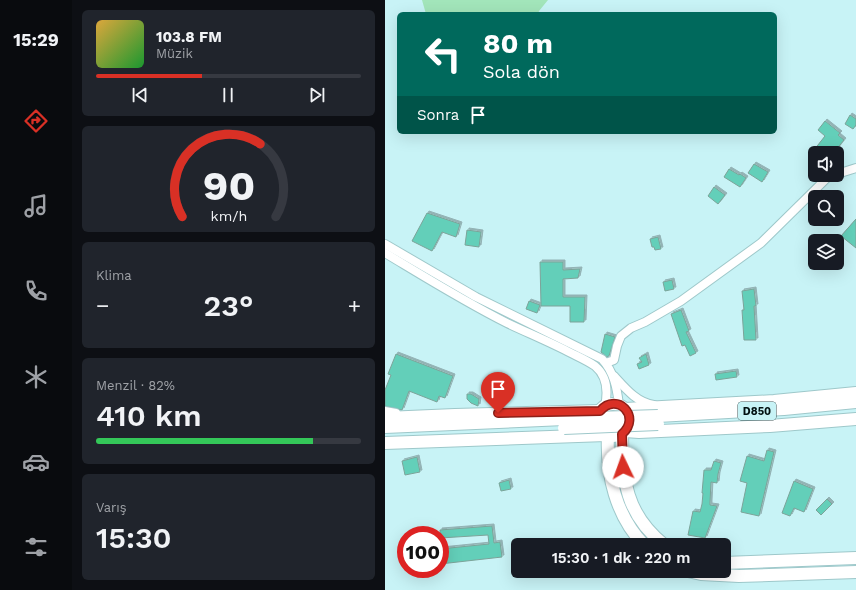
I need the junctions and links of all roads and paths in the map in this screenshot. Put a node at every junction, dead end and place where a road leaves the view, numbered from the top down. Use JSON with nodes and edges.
{"nodes":[{"id":1,"x":856,"y":168,"type":"edge"},
{"id":2,"x":844,"y":172,"type":"edge"},
{"id":3,"x":823,"y":182,"type":"edge"},
{"id":4,"x":385,"y":244,"type":"edge"},
{"id":5,"x":385,"y":253,"type":"edge"},
{"id":6,"x":607,"y":363,"type":"junction"},
{"id":7,"x":612,"y":374,"type":"junction"},
{"id":8,"x":856,"y":393,"type":"edge"},
{"id":9,"x":856,"y":402,"type":"edge"},
{"id":10,"x":622,"y":407,"type":"junction"},
{"id":11,"x":602,"y":408,"type":"junction"},
{"id":12,"x":385,"y":411,"type":"edge"},
{"id":13,"x":856,"y":411,"type":"edge"},
{"id":14,"x":659,"y":415,"type":"junction"},
{"id":15,"x":390,"y":416,"type":"edge"},
{"id":16,"x":856,"y":419,"type":"edge"},
{"id":17,"x":564,"y":424,"type":"junction"},
{"id":18,"x":385,"y":427,"type":"edge"},
{"id":19,"x":623,"y":432,"type":"junction"},
{"id":20,"x":385,"y":435,"type":"edge"},
{"id":21,"x":607,"y":435,"type":"junction"},
{"id":22,"x":385,"y":443,"type":"edge"},
{"id":23,"x":637,"y":538,"type":"edge"},
{"id":24,"x":655,"y":538,"type":"edge"},
{"id":25,"x":856,"y":553,"type":"edge"},
{"id":26,"x":856,"y":558,"type":"edge"},
{"id":27,"x":787,"y":560,"type":"junction"},
{"id":28,"x":731,"y":562,"type":"edge"},
{"id":29,"x":856,"y":573,"type":"edge"},
{"id":30,"x":731,"y":576,"type":"edge"}],
"edges":[{"from":1,"to":2,"type":"street"},
{"from":3,"to":6,"type":"street"},
{"from":4,"to":6,"type":"street"},
{"from":5,"to":11,"type":"street"},
{"from":6,"to":7,"type":"street"},
{"from":7,"to":10,"type":"street"},
{"from":7,"to":14,"type":"street"},
{"from":8,"to":14,"type":"highway"},
{"from":9,"to":14,"type":"highway","number":"D850"},
{"from":10,"to":11,"type":"highway"},
{"from":10,"to":14,"type":"highway"},
{"from":10,"to":19,"type":"highway"},
{"from":11,"to":15,"type":"highway"},
{"from":11,"to":21,"type":"highway"},
{"from":12,"to":15,"type":"street"},
{"from":13,"to":14,"type":"highway","number":"D850"},
{"from":14,"to":17,"type":"highway","number":"D850","bridge":true},
{"from":16,"to":19,"type":"highway"},
{"from":17,"to":18,"type":"highway","number":"D850"},
{"from":17,"to":20,"type":"highway","number":"D850"},
{"from":19,"to":21,"type":"highway"},
{"from":19,"to":24,"type":"highway"},
{"from":21,"to":22,"type":"highway"},
{"from":21,"to":23,"type":"highway"},
{"from":25,"to":27,"type":"highway"},
{"from":26,"to":27,"type":"highway"},
{"from":27,"to":28,"type":"highway"},
{"from":29,"to":30,"type":"highway"}]}
